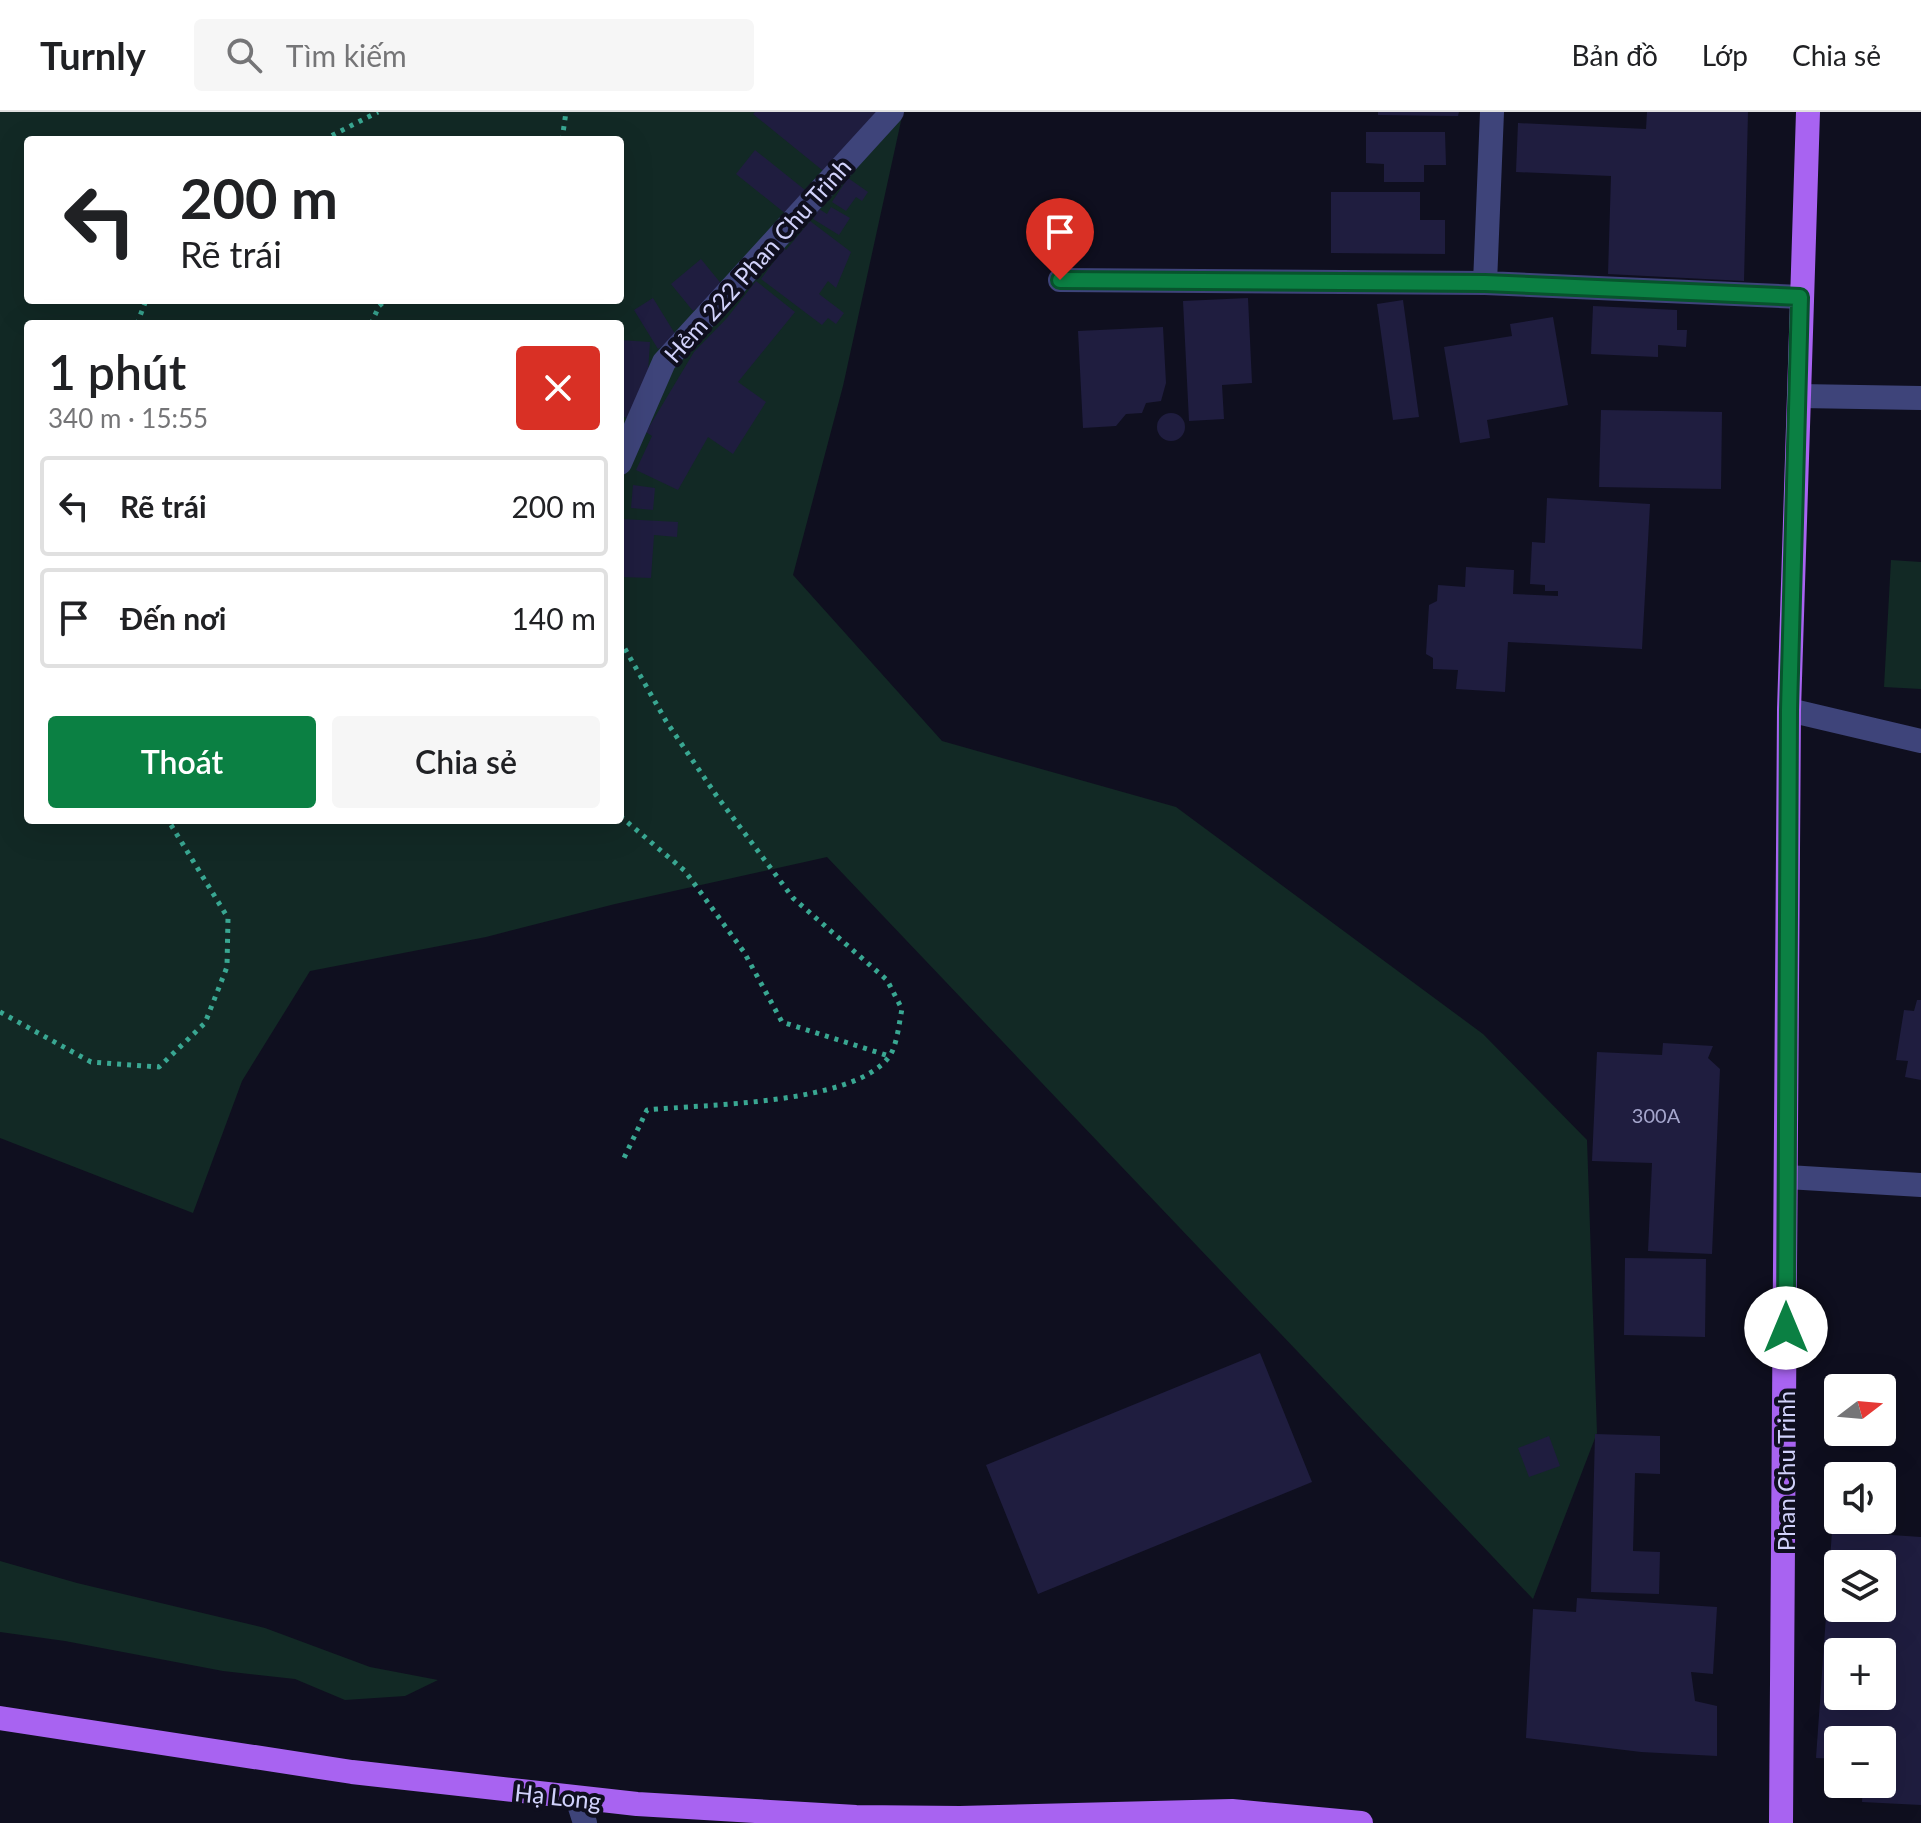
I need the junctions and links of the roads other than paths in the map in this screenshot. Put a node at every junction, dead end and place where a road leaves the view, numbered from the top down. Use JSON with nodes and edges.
{"nodes":[{"id":1,"x":892,"y":112,"type":"edge"},
{"id":2,"x":1492,"y":112,"type":"edge"},
{"id":3,"x":1808,"y":112,"type":"edge"},
{"id":4,"x":1060,"y":280,"type":"dead end"},
{"id":5,"x":1485,"y":283,"type":"junction"},
{"id":6,"x":1800,"y":297,"type":"junction"},
{"id":7,"x":1799,"y":396,"type":"junction"},
{"id":8,"x":1921,"y":398,"type":"edge"},
{"id":9,"x":624,"y":454,"type":"edge"},
{"id":10,"x":1789,"y":710,"type":"junction"},
{"id":11,"x":1921,"y":741,"type":"edge"},
{"id":12,"x":1787,"y":1177,"type":"junction"},
{"id":13,"x":1921,"y":1185,"type":"edge"},
{"id":14,"x":0,"y":1718,"type":"edge"},
{"id":15,"x":577,"y":1798,"type":"junction"},
{"id":16,"x":1330,"y":1821,"type":"edge"},
{"id":17,"x":585,"y":1823,"type":"edge"},
{"id":18,"x":1361,"y":1823,"type":"edge"},
{"id":19,"x":1781,"y":1823,"type":"edge"}],
"edges":[{"from":1,"to":9,"type":"street","name":"Hẻm 222 Phan Chu Trinh"},
{"from":2,"to":5,"type":"street"},
{"from":3,"to":6,"type":"main road","name":"Phan Chu Trinh"},
{"from":4,"to":5,"type":"street"},
{"from":5,"to":6,"type":"street"},
{"from":6,"to":7,"type":"main road","name":"Phan Chu Trinh"},
{"from":7,"to":8,"type":"street"},
{"from":7,"to":10,"type":"main road","name":"Phan Chu Trinh"},
{"from":10,"to":11,"type":"street"},
{"from":10,"to":12,"type":"main road","name":"Phan Chu Trinh"},
{"from":12,"to":13,"type":"street"},
{"from":12,"to":19,"type":"main road","name":"Phan Chu Trinh"},
{"from":14,"to":15,"type":"main road","name":"Hạ Long"},
{"from":15,"to":16,"type":"main road","name":"Hạ Long"},
{"from":15,"to":17,"type":"street"},
{"from":16,"to":18,"type":"main road","name":"Hạ Long"}]}
